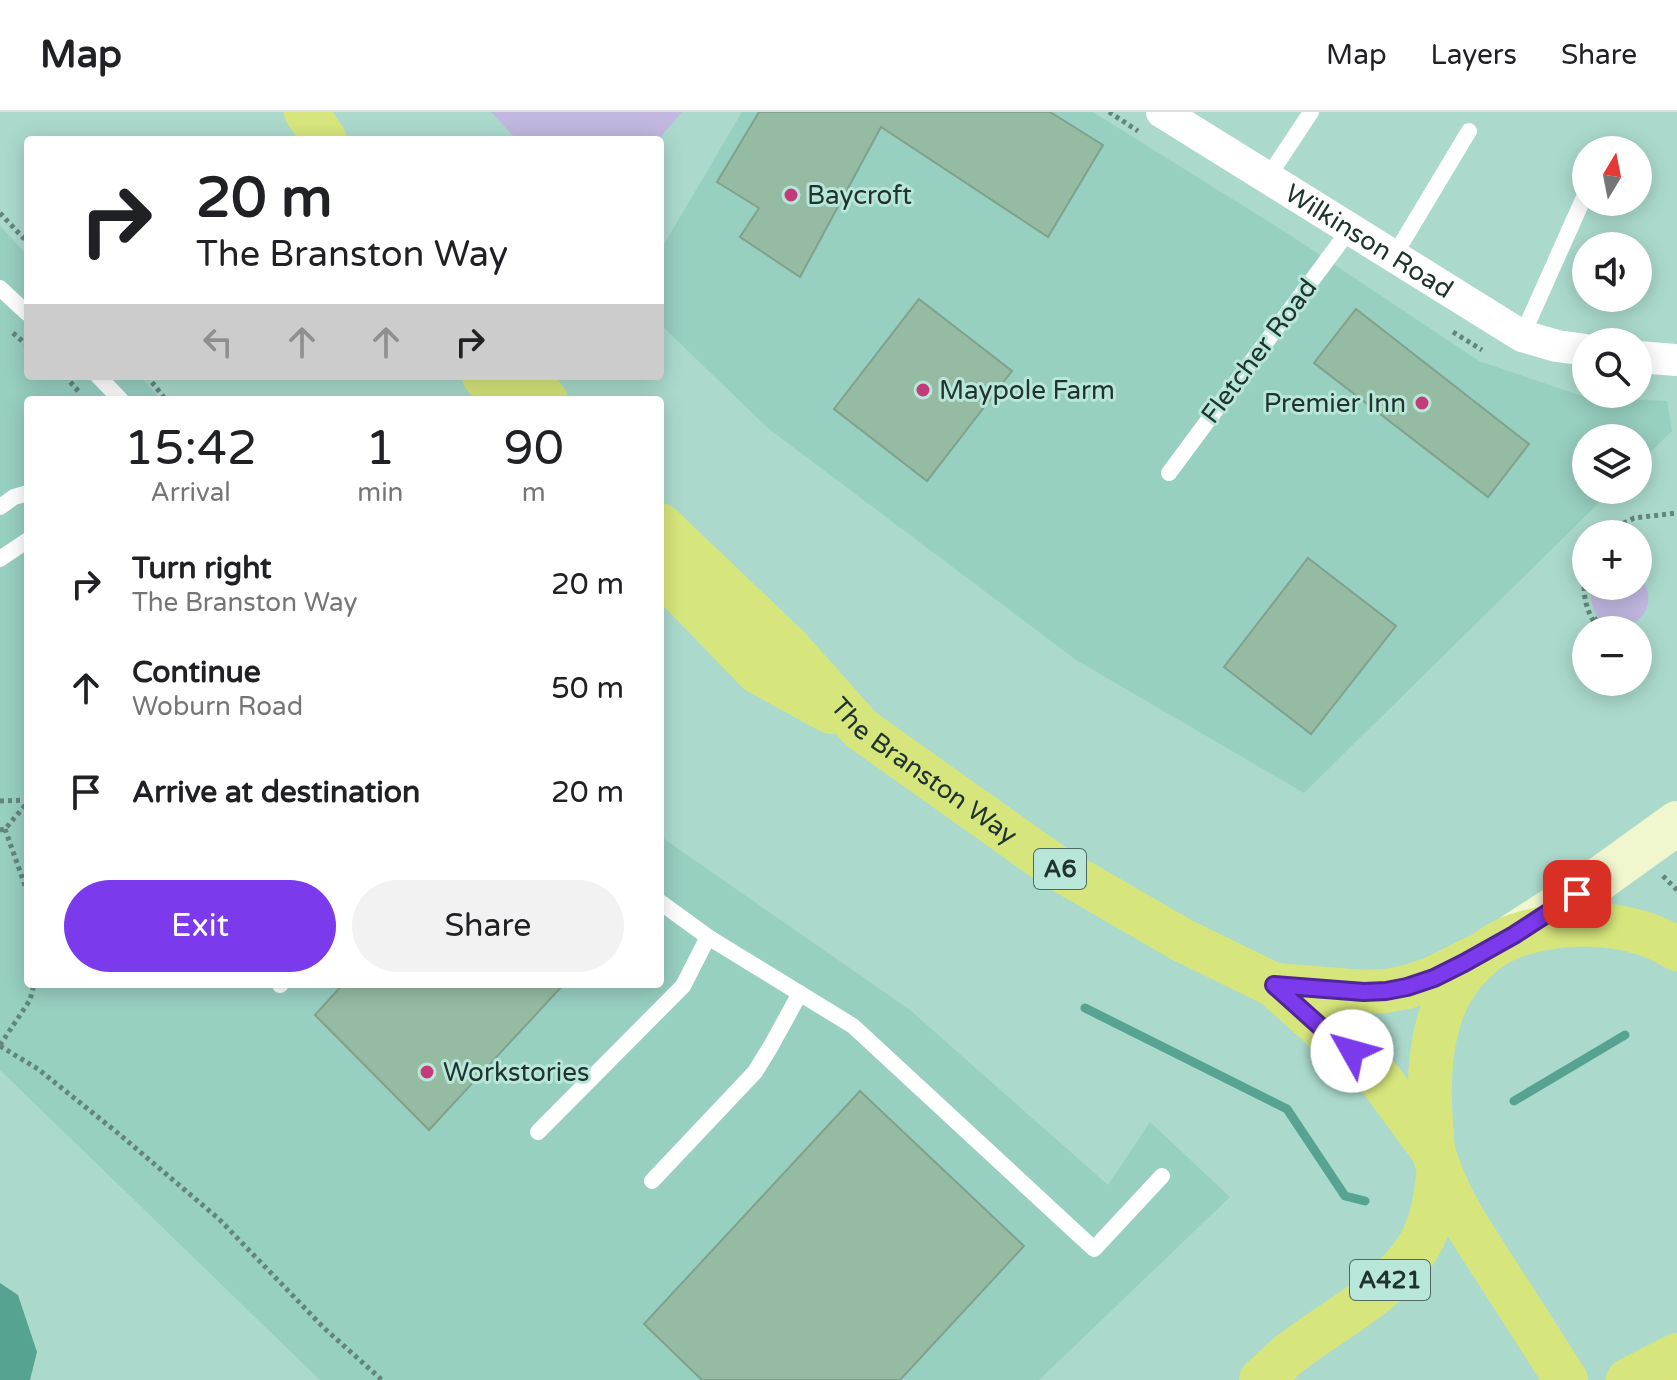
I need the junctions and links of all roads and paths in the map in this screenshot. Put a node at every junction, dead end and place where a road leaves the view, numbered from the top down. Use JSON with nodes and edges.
{"nodes":[{"id":1,"x":306,"y":112,"type":"edge"},
{"id":2,"x":1162,"y":112,"type":"edge"},
{"id":3,"x":1311,"y":112,"type":"edge"},
{"id":4,"x":1469,"y":131,"type":"dead end"},
{"id":5,"x":322,"y":136,"type":"edge"},
{"id":6,"x":1268,"y":177,"type":"junction"},
{"id":7,"x":0,"y":213,"type":"edge"},
{"id":8,"x":1576,"y":216,"type":"edge"},
{"id":9,"x":1350,"y":229,"type":"junction"},
{"id":10,"x":24,"y":239,"type":"edge"},
{"id":11,"x":1394,"y":256,"type":"junction"},
{"id":12,"x":0,"y":288,"type":"edge"},
{"id":13,"x":24,"y":310,"type":"edge"},
{"id":14,"x":1522,"y":336,"type":"junction"},
{"id":15,"x":1572,"y":348,"type":"edge"},
{"id":16,"x":1652,"y":358,"type":"edge"},
{"id":17,"x":1677,"y":360,"type":"edge"},
{"id":18,"x":69,"y":380,"type":"edge"},
{"id":19,"x":102,"y":380,"type":"edge"},
{"id":20,"x":150,"y":380,"type":"edge"},
{"id":21,"x":500,"y":388,"type":"edge"},
{"id":22,"x":83,"y":396,"type":"edge"},
{"id":23,"x":117,"y":396,"type":"edge"},
{"id":24,"x":163,"y":396,"type":"edge"},
{"id":25,"x":531,"y":396,"type":"edge"},
{"id":26,"x":1169,"y":473,"type":"dead end"},
{"id":27,"x":24,"y":494,"type":"edge"},
{"id":28,"x":0,"y":507,"type":"edge"},
{"id":29,"x":1677,"y":513,"type":"edge"},
{"id":30,"x":1630,"y":520,"type":"edge"},
{"id":31,"x":664,"y":529,"type":"edge"},
{"id":32,"x":24,"y":543,"type":"edge"},
{"id":33,"x":0,"y":559,"type":"edge"},
{"id":34,"x":667,"y":583,"type":"edge"},
{"id":35,"x":861,"y":729,"type":"junction"},
{"id":36,"x":0,"y":801,"type":"edge"},
{"id":37,"x":24,"y":801,"type":"edge"},
{"id":38,"x":24,"y":806,"type":"edge"},
{"id":39,"x":1677,"y":823,"type":"edge"},
{"id":40,"x":3,"y":830,"type":"edge"},
{"id":41,"x":24,"y":884,"type":"edge"},
{"id":42,"x":664,"y":905,"type":"edge"},
{"id":43,"x":708,"y":937,"type":"junction"},
{"id":44,"x":1503,"y":941,"type":"junction"},
{"id":45,"x":1677,"y":949,"type":"edge"},
{"id":46,"x":1274,"y":985,"type":"junction"},
{"id":47,"x":33,"y":988,"type":"edge"},
{"id":48,"x":800,"y":993,"type":"junction"},
{"id":49,"x":0,"y":1046,"type":"edge"},
{"id":50,"x":538,"y":1132,"type":"dead end"},
{"id":51,"x":1436,"y":1159,"type":"junction"},
{"id":52,"x":1162,"y":1176,"type":"dead end"},
{"id":53,"x":652,"y":1181,"type":"dead end"},
{"id":54,"x":382,"y":1380,"type":"edge"},
{"id":55,"x":1261,"y":1380,"type":"edge"},
{"id":56,"x":1566,"y":1380,"type":"edge"}],
"edges":[{"from":1,"to":5,"type":"highway"},
{"from":2,"to":6,"type":"street","name":"Wilkinson Road"},
{"from":3,"to":6,"type":"lane"},
{"from":4,"to":11,"type":"lane"},
{"from":6,"to":9,"type":"street","name":"Wilkinson Road"},
{"from":7,"to":10,"type":"path"},
{"from":8,"to":14,"type":"lane"},
{"from":9,"to":11,"type":"street","name":"Wilkinson Road"},
{"from":9,"to":26,"type":"lane","name":"Fletcher Road"},
{"from":11,"to":14,"type":"street","name":"Wilkinson Road"},
{"from":12,"to":13,"type":"lane"},
{"from":14,"to":15,"type":"street","name":"Wilkinson Road"},
{"from":16,"to":17,"type":"street"},
{"from":18,"to":22,"type":"path"},
{"from":19,"to":23,"type":"lane"},
{"from":20,"to":24,"type":"path"},
{"from":21,"to":25,"type":"highway"},
{"from":27,"to":28,"type":"lane"},
{"from":29,"to":30,"type":"path"},
{"from":31,"to":35,"type":"highway","name":"The Branston Way","number":"A6"},
{"from":32,"to":33,"type":"lane"},
{"from":34,"to":35,"type":"highway"},
{"from":35,"to":46,"type":"highway","name":"The Branston Way","number":"A6"},
{"from":36,"to":37,"type":"path"},
{"from":38,"to":40,"type":"path"},
{"from":39,"to":44,"type":"main road"},
{"from":40,"to":41,"type":"path"},
{"from":42,"to":43,"type":"lane"},
{"from":43,"to":48,"type":"lane"},
{"from":43,"to":50,"type":"lane"},
{"from":44,"to":45,"type":"highway"},
{"from":44,"to":46,"type":"highway","name":"The Branston Way","number":"A6"},
{"from":44,"to":51,"type":"highway"},
{"from":46,"to":51,"type":"highway","name":"The Branston Way","number":"A6"},
{"from":47,"to":49,"type":"path"},
{"from":48,"to":52,"type":"lane"},
{"from":48,"to":53,"type":"lane"},
{"from":49,"to":54,"type":"path"},
{"from":51,"to":55,"type":"highway","number":"A421"},
{"from":51,"to":56,"type":"highway"}]}
